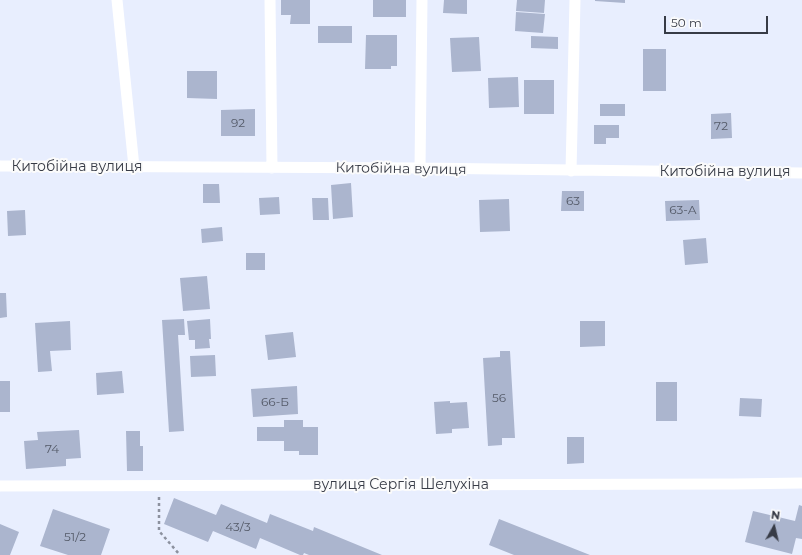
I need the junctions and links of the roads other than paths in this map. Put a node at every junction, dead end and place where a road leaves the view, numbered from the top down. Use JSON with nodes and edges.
{"nodes":[{"id":1,"x":117,"y":0,"type":"edge"},
{"id":2,"x":270,"y":0,"type":"edge"},
{"id":3,"x":422,"y":0,"type":"edge"},
{"id":4,"x":575,"y":0,"type":"edge"},
{"id":5,"x":0,"y":166,"type":"edge"},
{"id":6,"x":134,"y":167,"type":"junction"},
{"id":7,"x":272,"y":168,"type":"junction"},
{"id":8,"x":420,"y":168,"type":"junction"},
{"id":9,"x":571,"y":171,"type":"junction"},
{"id":10,"x":802,"y":173,"type":"edge"},
{"id":11,"x":802,"y":483,"type":"edge"},
{"id":12,"x":0,"y":486,"type":"edge"}],
"edges":[{"from":1,"to":6,"type":"street"},
{"from":2,"to":7,"type":"street"},
{"from":3,"to":8,"type":"street"},
{"from":4,"to":9,"type":"street"},
{"from":5,"to":6,"type":"street","name":"Китобійна вулиця"},
{"from":6,"to":7,"type":"street","name":"Китобійна вулиця"},
{"from":7,"to":8,"type":"street","name":"Китобійна вулиця"},
{"from":8,"to":9,"type":"street","name":"Китобійна вулиця"},
{"from":9,"to":10,"type":"street","name":"Китобійна вулиця"},
{"from":11,"to":12,"type":"street","name":"вулиця Сергія Шелухіна"}]}
